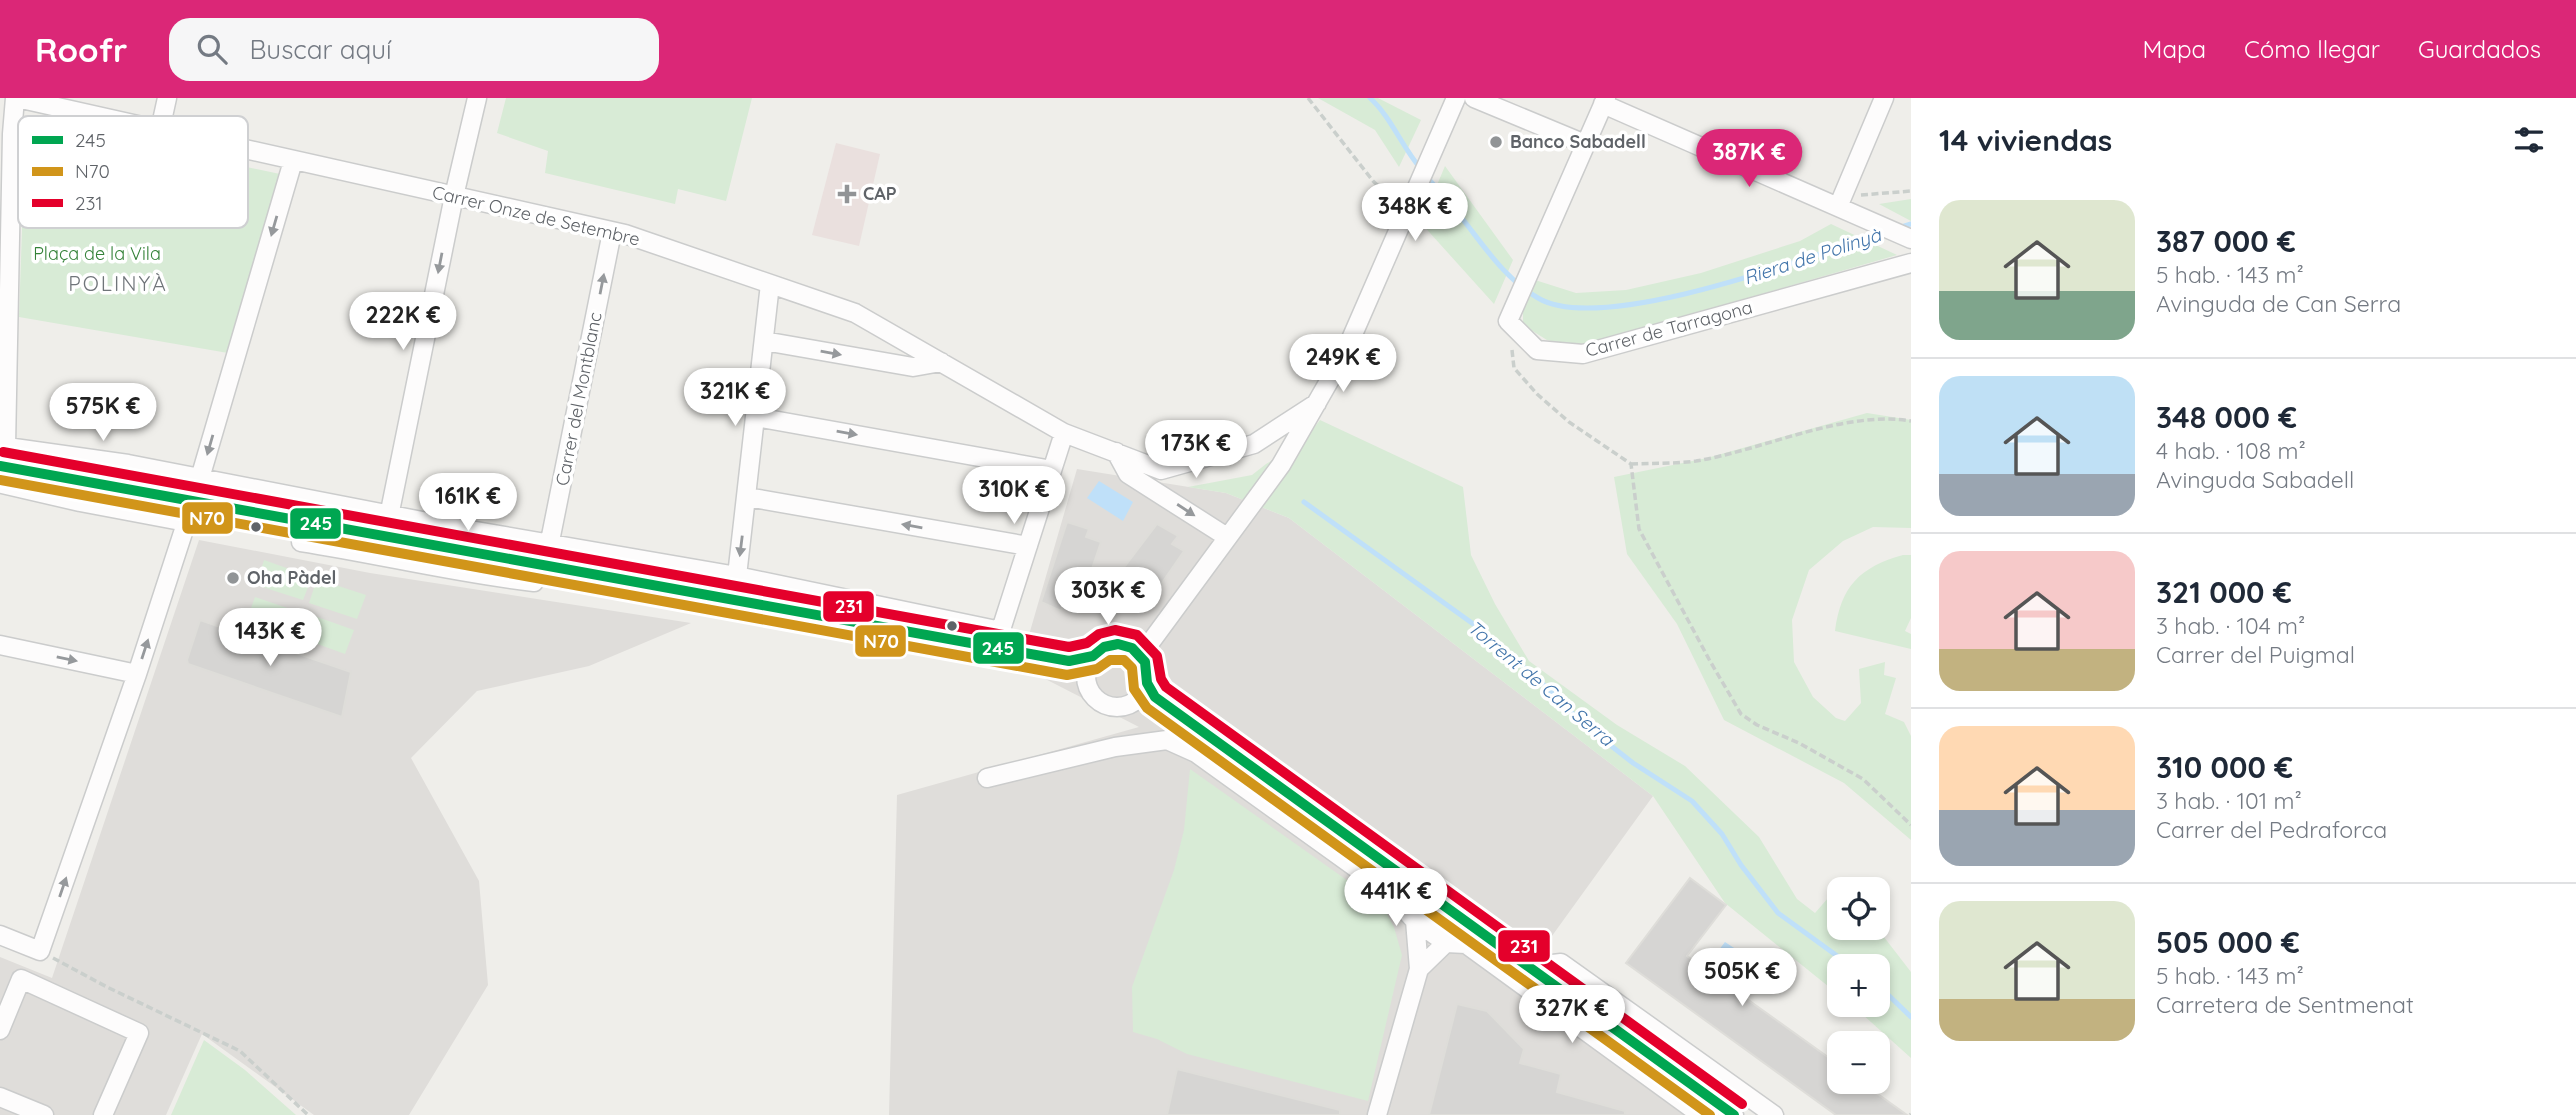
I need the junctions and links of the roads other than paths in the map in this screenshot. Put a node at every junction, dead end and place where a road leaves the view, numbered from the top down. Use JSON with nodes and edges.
{"nodes":[{"id":1,"x":16,"y":98,"type":"edge"},
{"id":2,"x":167,"y":98,"type":"edge"},
{"id":3,"x":477,"y":98,"type":"edge"},
{"id":4,"x":1456,"y":98,"type":"edge"},
{"id":5,"x":1474,"y":98,"type":"edge"},
{"id":6,"x":1884,"y":98,"type":"edge"},
{"id":7,"x":1604,"y":101,"type":"edge"},
{"id":8,"x":97,"y":116,"type":"edge"},
{"id":9,"x":163,"y":116,"type":"edge"},
{"id":10,"x":1585,"y":144,"type":"junction"},
{"id":11,"x":248,"y":151,"type":"edge"},
{"id":12,"x":293,"y":161,"type":"junction"},
{"id":13,"x":454,"y":197,"type":"junction"},
{"id":14,"x":6,"y":200,"type":"edge"},
{"id":15,"x":1839,"y":207,"type":"junction"},
{"id":16,"x":612,"y":232,"type":"junction"},
{"id":17,"x":1911,"y":239,"type":"edge"},
{"id":18,"x":1911,"y":263,"type":"edge"},
{"id":19,"x":770,"y":284,"type":"junction"},
{"id":20,"x":5,"y":308,"type":"edge"},
{"id":21,"x":764,"y":341,"type":"junction"},
{"id":22,"x":941,"y":362,"type":"junction"},
{"id":23,"x":1317,"y":403,"type":"junction"},
{"id":24,"x":755,"y":417,"type":"junction"},
{"id":25,"x":1064,"y":433,"type":"junction"},
{"id":26,"x":3,"y":446,"type":"edge"},
{"id":27,"x":1116,"y":452,"type":"junction"},
{"id":28,"x":1052,"y":470,"type":"junction"},
{"id":29,"x":2,"y":472,"type":"edge"},
{"id":30,"x":200,"y":479,"type":"junction"},
{"id":31,"x":747,"y":497,"type":"junction"},
{"id":32,"x":193,"y":502,"type":"junction"},
{"id":33,"x":390,"y":514,"type":"junction"},
{"id":34,"x":186,"y":522,"type":"junction"},
{"id":35,"x":1227,"y":537,"type":"junction"},
{"id":36,"x":301,"y":542,"type":"dead end"},
{"id":37,"x":550,"y":543,"type":"junction"},
{"id":38,"x":383,"y":546,"type":"junction"},
{"id":39,"x":1028,"y":546,"type":"junction"},
{"id":40,"x":545,"y":566,"type":"junction"},
{"id":41,"x":737,"y":576,"type":"junction"},
{"id":42,"x":1001,"y":631,"type":"junction"},
{"id":43,"x":1150,"y":643,"type":"junction"},
{"id":44,"x":0,"y":645,"type":"edge"},
{"id":45,"x":995,"y":648,"type":"junction"},
{"id":46,"x":1132,"y":648,"type":"junction"},
{"id":47,"x":1093,"y":656,"type":"junction"},
{"id":48,"x":1069,"y":661,"type":"junction"},
{"id":49,"x":1145,"y":662,"type":"junction"},
{"id":50,"x":137,"y":674,"type":"junction"},
{"id":51,"x":1086,"y":677,"type":"junction"},
{"id":52,"x":1147,"y":693,"type":"junction"},
{"id":53,"x":987,"y":778,"type":"dead end"},
{"id":54,"x":1412,"y":884,"type":"junction"},
{"id":55,"x":1415,"y":921,"type":"junction"},
{"id":56,"x":1466,"y":923,"type":"junction"},
{"id":57,"x":0,"y":935,"type":"edge"},
{"id":58,"x":1446,"y":943,"type":"junction"},
{"id":59,"x":1527,"y":967,"type":"junction"},
{"id":60,"x":1419,"y":969,"type":"junction"},
{"id":61,"x":0,"y":1030,"type":"edge"},
{"id":62,"x":0,"y":1097,"type":"edge"},
{"id":63,"x":44,"y":1115,"type":"edge"},
{"id":64,"x":103,"y":1115,"type":"edge"},
{"id":65,"x":1377,"y":1115,"type":"edge"},
{"id":66,"x":1701,"y":1115,"type":"edge"},
{"id":67,"x":1734,"y":1115,"type":"edge"},
{"id":68,"x":1774,"y":1115,"type":"edge"}],
"edges":[{"from":1,"to":8,"type":"street","name":"Carrer Onze de Setembre"},
{"from":1,"to":14,"type":"street"},
{"from":2,"to":9,"type":"street"},
{"from":3,"to":13,"type":"street"},
{"from":4,"to":23,"type":"street"},
{"from":5,"to":10,"type":"street"},
{"from":6,"to":15,"type":"street"},
{"from":7,"to":10,"type":"street"},
{"from":7,"to":15,"type":"street"},
{"from":10,"to":18,"type":"street","name":"Carrer de Tarragona"},
{"from":11,"to":12,"type":"street","name":"Carrer Onze de Setembre"},
{"from":12,"to":13,"type":"street","name":"Carrer Onze de Setembre"},
{"from":12,"to":30,"type":"street","one_way":true},
{"from":13,"to":16,"type":"street","name":"Carrer Onze de Setembre"},
{"from":13,"to":33,"type":"street","one_way":true},
{"from":14,"to":20,"type":"street"},
{"from":15,"to":17,"type":"street"},
{"from":16,"to":19,"type":"street","name":"Carrer Onze de Setembre"},
{"from":37,"to":16,"type":"street","name":"Carrer del Montblanc","one_way":true},
{"from":19,"to":21,"type":"street"},
{"from":19,"to":22,"type":"street","name":"Carrer Onze de Setembre"},
{"from":20,"to":26,"type":"street"},
{"from":21,"to":22,"type":"street","one_way":true},
{"from":21,"to":24,"type":"street"},
{"from":22,"to":25,"type":"street","name":"Carrer Onze de Setembre"},
{"from":23,"to":27,"type":"street","name":"Carrer Onze de Setembre"},
{"from":23,"to":35,"type":"street"},
{"from":24,"to":28,"type":"street","one_way":true},
{"from":24,"to":31,"type":"street"},
{"from":25,"to":27,"type":"street","name":"Carrer Onze de Setembre"},
{"from":25,"to":28,"type":"street"},
{"from":26,"to":29,"type":"street"},
{"from":26,"to":30,"type":"street"},
{"from":27,"to":35,"type":"street","one_way":true},
{"from":28,"to":39,"type":"street"},
{"from":29,"to":32,"type":"street"},
{"from":29,"to":34,"type":"street"},
{"from":30,"to":32,"type":"street"},
{"from":30,"to":33,"type":"street"},
{"from":39,"to":31,"type":"street","one_way":true},
{"from":31,"to":41,"type":"street","one_way":true},
{"from":32,"to":34,"type":"street"},
{"from":32,"to":38,"type":"street"},
{"from":33,"to":37,"type":"street"},
{"from":33,"to":38,"type":"street"},
{"from":50,"to":34,"type":"street","one_way":true},
{"from":35,"to":43,"type":"street"},
{"from":36,"to":38,"type":"street"},
{"from":37,"to":40,"type":"street","name":"Carrer del Montblanc"},
{"from":37,"to":41,"type":"street"},
{"from":38,"to":40,"type":"street"},
{"from":39,"to":42,"type":"street"},
{"from":40,"to":45,"type":"street"},
{"from":41,"to":42,"type":"street"},
{"from":42,"to":45,"type":"street"},
{"from":43,"to":46,"type":"street"},
{"from":43,"to":49,"type":"street"},
{"from":44,"to":50,"type":"street","one_way":true},
{"from":45,"to":48,"type":"street"},
{"from":46,"to":47,"type":"street"},
{"from":46,"to":49,"type":"street"},
{"from":47,"to":48,"type":"street"},
{"from":47,"to":51,"type":"street"},
{"from":48,"to":51,"type":"street"},
{"from":49,"to":52,"type":"street"},
{"from":57,"to":50,"type":"street","one_way":true},
{"from":51,"to":52,"type":"street"},
{"from":52,"to":54,"type":"street"},
{"from":53,"to":55,"type":"street"},
{"from":54,"to":55,"type":"street"},
{"from":54,"to":56,"type":"street"},
{"from":55,"to":58,"type":"street"},
{"from":55,"to":60,"type":"street"},
{"from":56,"to":58,"type":"street"},
{"from":56,"to":59,"type":"street"},
{"from":58,"to":60,"type":"street"},
{"from":58,"to":66,"type":"street"},
{"from":59,"to":67,"type":"street"},
{"from":59,"to":68,"type":"street"},
{"from":60,"to":65,"type":"street"},
{"from":61,"to":64,"type":"street"},
{"from":62,"to":63,"type":"street"}]}
